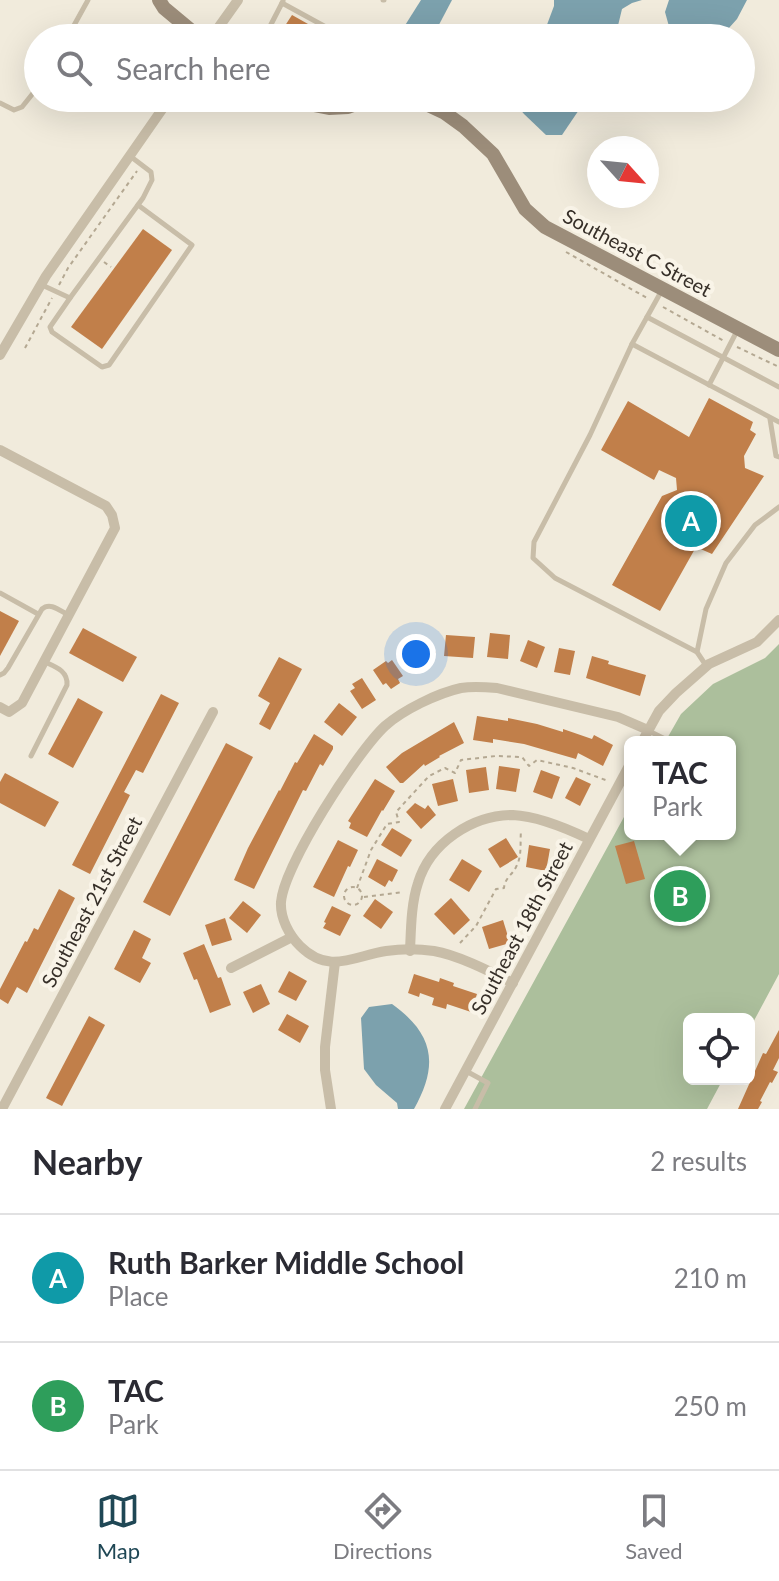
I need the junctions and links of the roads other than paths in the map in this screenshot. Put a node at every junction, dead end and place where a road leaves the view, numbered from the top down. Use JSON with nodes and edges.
{"nodes":[{"id":1,"x":88,"y":0,"type":"edge"},
{"id":2,"x":159,"y":0,"type":"edge"},
{"id":3,"x":238,"y":0,"type":"edge"},
{"id":4,"x":283,"y":2,"type":"edge"},
{"id":5,"x":75,"y":24,"type":"edge"},
{"id":6,"x":183,"y":24,"type":"edge"},
{"id":7,"x":221,"y":24,"type":"edge"},
{"id":8,"x":270,"y":24,"type":"edge"},
{"id":9,"x":322,"y":24,"type":"edge"},
{"id":10,"x":0,"y":103,"type":"edge"},
{"id":11,"x":24,"y":104,"type":"edge"},
{"id":12,"x":160,"y":112,"type":"edge"},
{"id":13,"x":443,"y":112,"type":"edge"},
{"id":14,"x":130,"y":156,"type":"junction"},
{"id":15,"x":138,"y":205,"type":"junction"},
{"id":16,"x":41,"y":285,"type":"junction"},
{"id":17,"x":663,"y":289,"type":"junction"},
{"id":18,"x":70,"y":298,"type":"junction"},
{"id":19,"x":647,"y":317,"type":"junction"},
{"id":20,"x":738,"y":329,"type":"junction"},
{"id":21,"x":632,"y":344,"type":"junction"},
{"id":22,"x":779,"y":350,"type":"edge"},
{"id":23,"x":0,"y":355,"type":"edge"},
{"id":24,"x":723,"y":358,"type":"junction"},
{"id":25,"x":709,"y":385,"type":"junction"},
{"id":26,"x":779,"y":387,"type":"edge"},
{"id":27,"x":770,"y":418,"type":"junction"},
{"id":28,"x":779,"y":422,"type":"edge"},
{"id":29,"x":0,"y":450,"type":"edge"},
{"id":30,"x":779,"y":457,"type":"edge"},
{"id":31,"x":779,"y":507,"type":"edge"},
{"id":32,"x":0,"y":593,"type":"edge"},
{"id":33,"x":38,"y":614,"type":"junction"},
{"id":34,"x":68,"y":615,"type":"junction"},
{"id":35,"x":779,"y":620,"type":"edge"},
{"id":36,"x":697,"y":652,"type":"junction"},
{"id":37,"x":44,"y":661,"type":"junction"},
{"id":38,"x":707,"y":667,"type":"junction"},
{"id":39,"x":0,"y":675,"type":"edge"},
{"id":40,"x":0,"y":707,"type":"edge"},
{"id":41,"x":213,"y":712,"type":"dead end"},
{"id":42,"x":648,"y":730,"type":"junction"},
{"id":43,"x":645,"y":736,"type":"edge"},
{"id":44,"x":660,"y":736,"type":"edge"},
{"id":45,"x":31,"y":756,"type":"dead end"},
{"id":46,"x":624,"y":775,"type":"edge"},
{"id":47,"x":589,"y":839,"type":"junction"},
{"id":48,"x":292,"y":937,"type":"junction"},
{"id":49,"x":410,"y":951,"type":"junction"},
{"id":50,"x":335,"y":962,"type":"junction"},
{"id":51,"x":231,"y":968,"type":"dead end"},
{"id":52,"x":513,"y":983,"type":"junction"},
{"id":53,"x":466,"y":1071,"type":"junction"},
{"id":54,"x":2,"y":1109,"type":"edge"},
{"id":55,"x":331,"y":1109,"type":"edge"},
{"id":56,"x":445,"y":1109,"type":"edge"},
{"id":57,"x":475,"y":1109,"type":"edge"}],
"edges":[{"from":1,"to":5,"type":"lane"},
{"from":2,"to":6,"type":"street"},
{"from":3,"to":7,"type":"street"},
{"from":4,"to":8,"type":"lane"},
{"from":4,"to":9,"type":"lane"},
{"from":10,"to":11,"type":"lane"},
{"from":12,"to":14,"type":"street"},
{"from":13,"to":17,"type":"street","name":"Southeast C Street"},
{"from":14,"to":15,"type":"lane"},
{"from":14,"to":16,"type":"street"},
{"from":15,"to":18,"type":"lane"},
{"from":15,"to":18,"type":"lane"},
{"from":16,"to":18,"type":"lane"},
{"from":16,"to":23,"type":"street"},
{"from":17,"to":19,"type":"lane"},
{"from":17,"to":20,"type":"street","name":"Southeast C Street"},
{"from":19,"to":21,"type":"lane"},
{"from":19,"to":24,"type":"lane"},
{"from":20,"to":22,"type":"street","name":"Southeast C Street"},
{"from":20,"to":24,"type":"lane"},
{"from":21,"to":25,"type":"lane"},
{"from":21,"to":36,"type":"lane"},
{"from":24,"to":25,"type":"lane"},
{"from":24,"to":26,"type":"lane"},
{"from":25,"to":27,"type":"lane"},
{"from":27,"to":28,"type":"lane"},
{"from":27,"to":30,"type":"lane"},
{"from":29,"to":34,"type":"street"},
{"from":31,"to":36,"type":"lane"},
{"from":32,"to":33,"type":"lane"},
{"from":33,"to":34,"type":"lane"},
{"from":33,"to":39,"type":"lane"},
{"from":34,"to":37,"type":"street"},
{"from":35,"to":38,"type":"street"},
{"from":36,"to":38,"type":"lane"},
{"from":37,"to":40,"type":"street"},
{"from":37,"to":45,"type":"lane"},
{"from":38,"to":42,"type":"street"},
{"from":41,"to":54,"type":"street","name":"Southeast 21st Street"},
{"from":42,"to":43,"type":"street"},
{"from":42,"to":44,"type":"lane"},
{"from":42,"to":48,"type":"street"},
{"from":46,"to":47,"type":"street","name":"Southeast 18th Street"},
{"from":47,"to":49,"type":"street"},
{"from":47,"to":52,"type":"street","name":"Southeast 18th Street"},
{"from":48,"to":50,"type":"street"},
{"from":48,"to":51,"type":"street"},
{"from":49,"to":50,"type":"street"},
{"from":49,"to":52,"type":"street"},
{"from":50,"to":55,"type":"street"},
{"from":52,"to":53,"type":"street","name":"Southeast 18th Street"},
{"from":53,"to":56,"type":"street","name":"Southeast 18th Street"},
{"from":53,"to":57,"type":"lane"}]}
